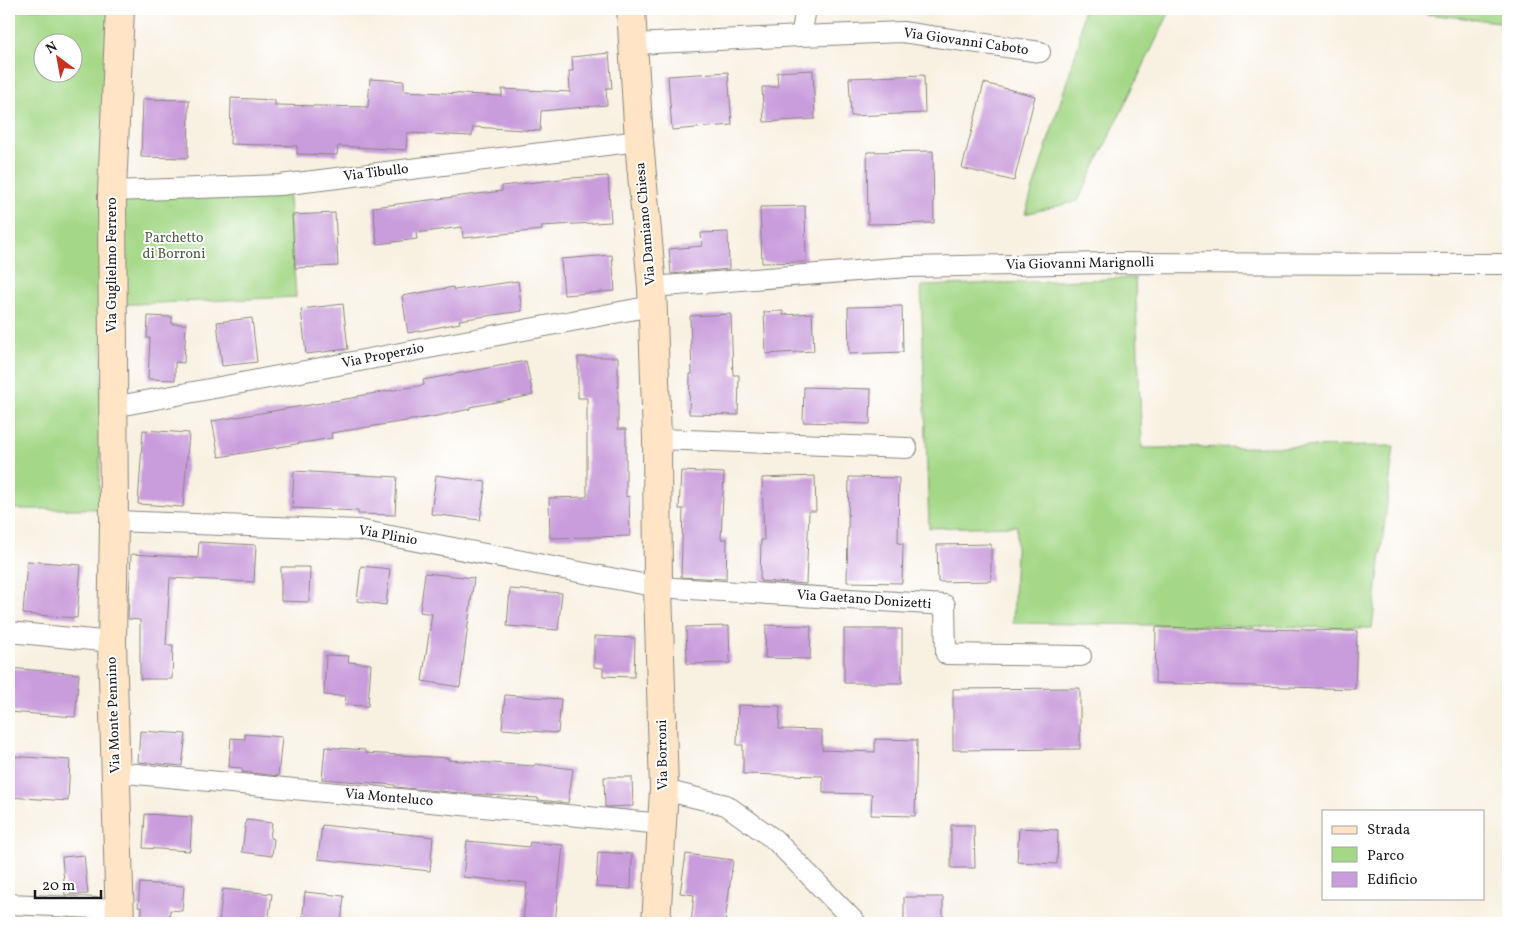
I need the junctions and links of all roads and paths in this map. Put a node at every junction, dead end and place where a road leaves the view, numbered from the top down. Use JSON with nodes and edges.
{"nodes":[{"id":1,"x":120,"y":9,"type":"edge"},
{"id":2,"x":631,"y":9,"type":"edge"},
{"id":3,"x":806,"y":9,"type":"edge"},
{"id":4,"x":802,"y":36,"type":"junction"},
{"id":5,"x":634,"y":44,"type":"junction"},
{"id":6,"x":1040,"y":52,"type":"dead end"},
{"id":7,"x":639,"y":141,"type":"junction"},
{"id":8,"x":112,"y":191,"type":"junction"},
{"id":9,"x":1508,"y":264,"type":"edge"},
{"id":10,"x":652,"y":296,"type":"junction"},
{"id":11,"x":113,"y":407,"type":"junction"},
{"id":12,"x":657,"y":439,"type":"junction"},
{"id":13,"x":907,"y":448,"type":"dead end"},
{"id":14,"x":114,"y":521,"type":"junction"},
{"id":15,"x":658,"y":587,"type":"junction"},
{"id":16,"x":9,"y":632,"type":"edge"},
{"id":17,"x":112,"y":642,"type":"junction"},
{"id":18,"x":1082,"y":656,"type":"dead end"},
{"id":19,"x":115,"y":772,"type":"junction"},
{"id":20,"x":664,"y":790,"type":"junction"},
{"id":21,"x":662,"y":824,"type":"junction"},
{"id":22,"x":9,"y":904,"type":"edge"},
{"id":23,"x":120,"y":916,"type":"edge"},
{"id":24,"x":656,"y":923,"type":"edge"},
{"id":25,"x":856,"y":923,"type":"edge"}],
"edges":[{"from":1,"to":8,"type":"street","name":"Via Guglielmo Ferrero"},
{"from":2,"to":5,"type":"street","name":"Via Damiano Chiesa"},
{"from":3,"to":4,"type":"street"},
{"from":4,"to":5,"type":"street","name":"Via Giovanni Caboto"},
{"from":4,"to":6,"type":"street","name":"Via Giovanni Caboto"},
{"from":5,"to":7,"type":"street","name":"Via Damiano Chiesa"},
{"from":7,"to":8,"type":"street","name":"Via Tibullo"},
{"from":7,"to":10,"type":"street","name":"Via Damiano Chiesa"},
{"from":8,"to":11,"type":"street","name":"Via Guglielmo Ferrero"},
{"from":9,"to":10,"type":"street","name":"Via Giovanni Marignolli"},
{"from":10,"to":11,"type":"street","name":"Via Properzio"},
{"from":10,"to":12,"type":"street","name":"Via Damiano Chiesa"},
{"from":11,"to":14,"type":"street","name":"Via Guglielmo Ferrero"},
{"from":12,"to":13,"type":"street"},
{"from":12,"to":15,"type":"street","name":"Via Damiano Chiesa"},
{"from":14,"to":15,"type":"street","name":"Via Plinio"},
{"from":14,"to":17,"type":"street","name":"Via Monte Pennino"},
{"from":15,"to":18,"type":"street","name":"Via Gaetano Donizetti"},
{"from":15,"to":20,"type":"street","name":"Via Borroni"},
{"from":16,"to":17,"type":"street"},
{"from":17,"to":19,"type":"street","name":"Via Monte Pennino"},
{"from":19,"to":21,"type":"street","name":"Via Monteluco"},
{"from":19,"to":23,"type":"street","name":"Via Monte Pennino"},
{"from":20,"to":21,"type":"street","name":"Via Borroni"},
{"from":20,"to":25,"type":"street"},
{"from":21,"to":24,"type":"street","name":"Via Borroni"},
{"from":22,"to":23,"type":"street","name":"Via Monte Pennino"}]}
